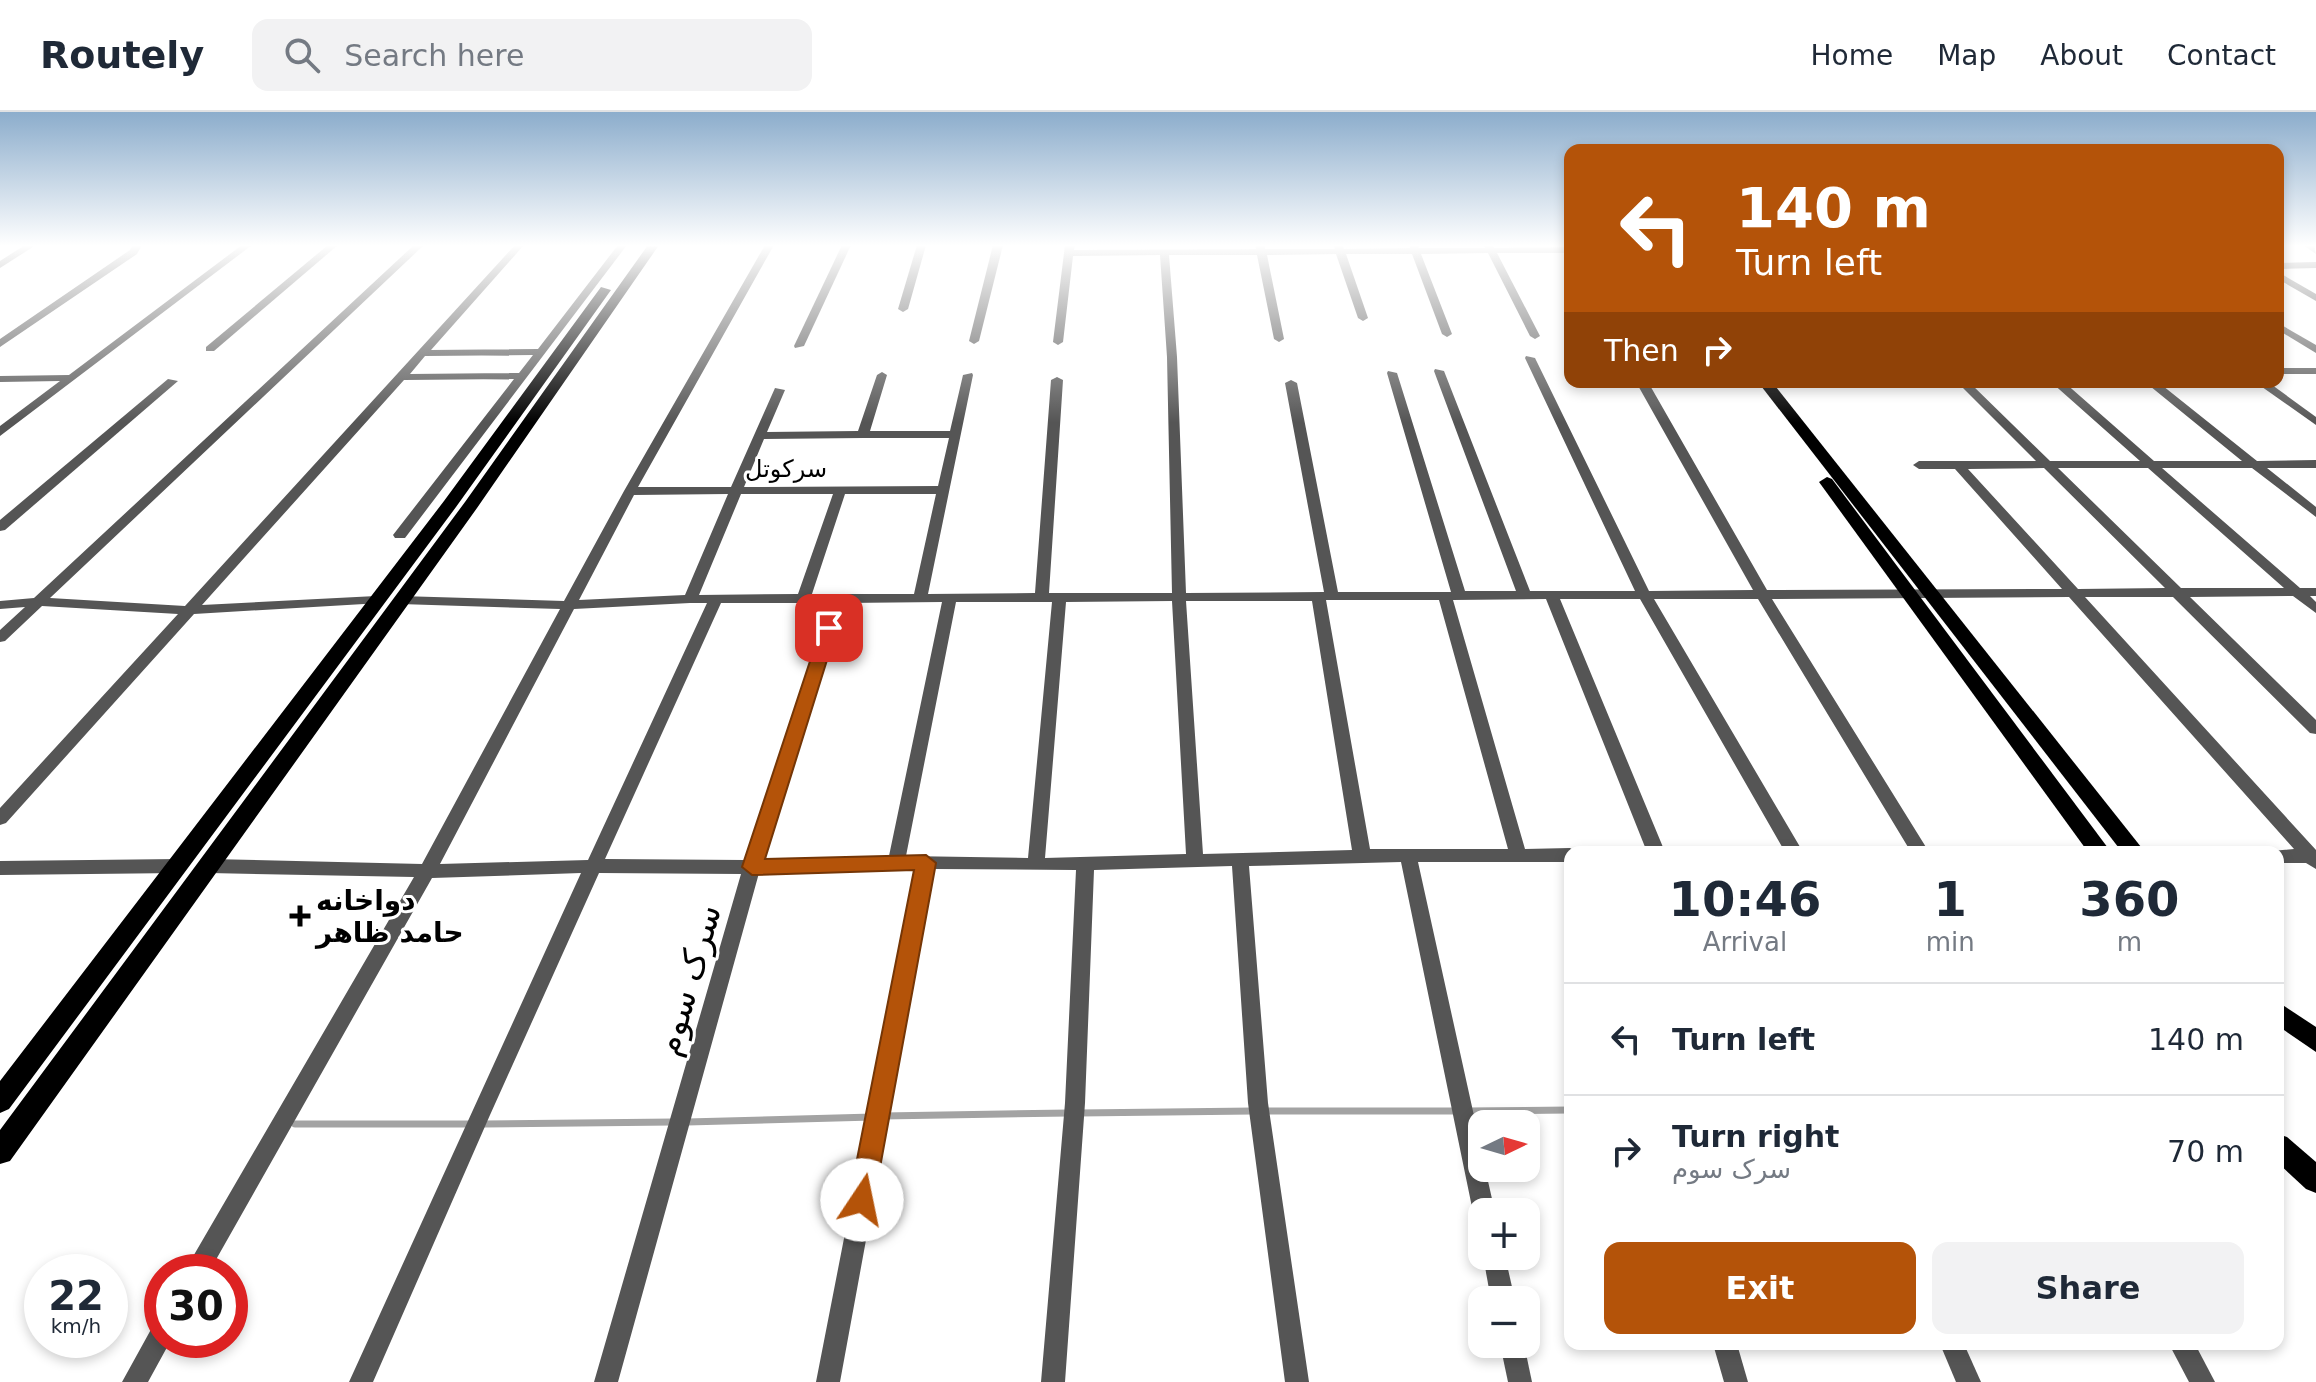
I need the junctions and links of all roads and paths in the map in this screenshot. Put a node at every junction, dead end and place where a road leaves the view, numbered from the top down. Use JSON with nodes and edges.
{"nodes":[{"id":1,"x":46,"y":304,"type":"edge"},
{"id":2,"x":58,"y":304,"type":"edge"},
{"id":3,"x":169,"y":304,"type":"edge"},
{"id":4,"x":263,"y":304,"type":"edge"},
{"id":5,"x":357,"y":304,"type":"edge"},
{"id":6,"x":466,"y":304,"type":"edge"},
{"id":7,"x":578,"y":304,"type":"edge"},
{"id":8,"x":595,"y":304,"type":"edge"},
{"id":9,"x":612,"y":304,"type":"edge"},
{"id":10,"x":736,"y":304,"type":"edge"},
{"id":11,"x":819,"y":304,"type":"edge"},
{"id":12,"x":904,"y":304,"type":"edge"},
{"id":13,"x":983,"y":304,"type":"edge"},
{"id":14,"x":1063,"y":304,"type":"edge"},
{"id":15,"x":1168,"y":304,"type":"edge"},
{"id":16,"x":1272,"y":304,"type":"edge"},
{"id":17,"x":1358,"y":304,"type":"edge"},
{"id":18,"x":1436,"y":304,"type":"edge"},
{"id":19,"x":1519,"y":304,"type":"edge"},
{"id":20,"x":903,"y":309,"type":"dead end"},
{"id":21,"x":1363,"y":318,"type":"dead end"},
{"id":22,"x":2284,"y":330,"type":"edge"},
{"id":23,"x":0,"y":334,"type":"edge"},
{"id":24,"x":1447,"y":334,"type":"dead end"},
{"id":25,"x":1535,"y":336,"type":"dead end"},
{"id":26,"x":1279,"y":339,"type":"dead end"},
{"id":27,"x":974,"y":341,"type":"dead end"},
{"id":28,"x":1058,"y":342,"type":"dead end"},
{"id":29,"x":0,"y":344,"type":"edge"},
{"id":30,"x":799,"y":346,"type":"dead end"},
{"id":31,"x":210,"y":349,"type":"dead end"},
{"id":32,"x":2316,"y":350,"type":"edge"},
{"id":33,"x":541,"y":352,"type":"junction"},
{"id":34,"x":422,"y":353,"type":"junction"},
{"id":35,"x":1530,"y":358,"type":"dead end"},
{"id":36,"x":1439,"y":371,"type":"dead end"},
{"id":37,"x":2284,"y":371,"type":"edge"},
{"id":38,"x":2316,"y":371,"type":"edge"},
{"id":39,"x":1392,"y":373,"type":"dead end"},
{"id":40,"x":882,"y":375,"type":"dead end"},
{"id":41,"x":968,"y":375,"type":"dead end"},
{"id":42,"x":522,"y":376,"type":"junction"},
{"id":43,"x":399,"y":377,"type":"junction"},
{"id":44,"x":71,"y":378,"type":"junction"},
{"id":45,"x":0,"y":379,"type":"edge"},
{"id":46,"x":1057,"y":380,"type":"dead end"},
{"id":47,"x":172,"y":381,"type":"dead end"},
{"id":48,"x":1291,"y":383,"type":"dead end"},
{"id":49,"x":1645,"y":388,"type":"edge"},
{"id":50,"x":1757,"y":388,"type":"edge"},
{"id":51,"x":1770,"y":388,"type":"edge"},
{"id":52,"x":1969,"y":388,"type":"edge"},
{"id":53,"x":2064,"y":388,"type":"edge"},
{"id":54,"x":2159,"y":388,"type":"edge"},
{"id":55,"x":2269,"y":388,"type":"edge"},
{"id":56,"x":779,"y":390,"type":"dead end"},
{"id":57,"x":2316,"y":422,"type":"edge"},
{"id":58,"x":0,"y":432,"type":"edge"},
{"id":59,"x":955,"y":434,"type":"junction"},
{"id":60,"x":863,"y":435,"type":"junction"},
{"id":61,"x":760,"y":436,"type":"junction"},
{"id":62,"x":2153,"y":463,"type":"junction"},
{"id":63,"x":2257,"y":464,"type":"junction"},
{"id":64,"x":2316,"y":464,"type":"edge"},
{"id":65,"x":1919,"y":465,"type":"dead end"},
{"id":66,"x":1958,"y":465,"type":"junction"},
{"id":67,"x":2046,"y":465,"type":"junction"},
{"id":68,"x":943,"y":490,"type":"junction"},
{"id":69,"x":630,"y":491,"type":"junction"},
{"id":70,"x":736,"y":491,"type":"junction"},
{"id":71,"x":840,"y":491,"type":"junction"},
{"id":72,"x":450,"y":504,"type":"junction"},
{"id":73,"x":471,"y":505,"type":"junction"},
{"id":74,"x":2316,"y":513,"type":"edge"},
{"id":75,"x":0,"y":527,"type":"edge"},
{"id":76,"x":400,"y":535,"type":"dead end"},
{"id":77,"x":446,"y":535,"type":"junction"},
{"id":78,"x":424,"y":536,"type":"junction"},
{"id":79,"x":2071,"y":592,"type":"junction"},
{"id":80,"x":2177,"y":592,"type":"junction"},
{"id":81,"x":2316,"y":592,"type":"edge"},
{"id":82,"x":1909,"y":593,"type":"junction"},
{"id":83,"x":1930,"y":593,"type":"junction"},
{"id":84,"x":2297,"y":593,"type":"junction"},
{"id":85,"x":1644,"y":594,"type":"junction"},
{"id":86,"x":1762,"y":594,"type":"junction"},
{"id":87,"x":1325,"y":595,"type":"junction"},
{"id":88,"x":1452,"y":595,"type":"junction"},
{"id":89,"x":1524,"y":595,"type":"junction"},
{"id":90,"x":1551,"y":595,"type":"junction"},
{"id":91,"x":1179,"y":596,"type":"junction"},
{"id":92,"x":1050,"y":597,"type":"junction"},
{"id":93,"x":804,"y":598,"type":"junction"},
{"id":94,"x":839,"y":598,"type":"junction"},
{"id":95,"x":920,"y":598,"type":"junction"},
{"id":96,"x":950,"y":598,"type":"junction"},
{"id":97,"x":690,"y":599,"type":"junction"},
{"id":98,"x":716,"y":599,"type":"junction"},
{"id":99,"x":376,"y":600,"type":"junction"},
{"id":100,"x":400,"y":600,"type":"junction"},
{"id":101,"x":38,"y":602,"type":"junction"},
{"id":102,"x":0,"y":605,"type":"edge"},
{"id":103,"x":569,"y":605,"type":"junction"},
{"id":104,"x":2316,"y":609,"type":"edge"},
{"id":105,"x":188,"y":610,"type":"junction"},
{"id":106,"x":0,"y":638,"type":"edge"},
{"id":107,"x":2316,"y":729,"type":"edge"},
{"id":108,"x":0,"y":819,"type":"edge"},
{"id":109,"x":1654,"y":846,"type":"edge"},
{"id":110,"x":1791,"y":846,"type":"edge"},
{"id":111,"x":1916,"y":846,"type":"edge"},
{"id":112,"x":2096,"y":846,"type":"edge"},
{"id":113,"x":2129,"y":846,"type":"edge"},
{"id":114,"x":1518,"y":855,"type":"junction"},
{"id":115,"x":1564,"y":855,"type":"edge"},
{"id":116,"x":1362,"y":856,"type":"junction"},
{"id":117,"x":1408,"y":856,"type":"junction"},
{"id":118,"x":2284,"y":856,"type":"edge"},
{"id":119,"x":1240,"y":858,"type":"junction"},
{"id":120,"x":2314,"y":858,"type":"edge"},
{"id":121,"x":1195,"y":860,"type":"junction"},
{"id":122,"x":896,"y":862,"type":"junction"},
{"id":123,"x":926,"y":863,"type":"junction"},
{"id":124,"x":1085,"y":863,"type":"junction"},
{"id":125,"x":1036,"y":865,"type":"junction"},
{"id":126,"x":179,"y":866,"type":"junction"},
{"id":127,"x":209,"y":866,"type":"junction"},
{"id":128,"x":592,"y":866,"type":"junction"},
{"id":129,"x":752,"y":867,"type":"junction"},
{"id":130,"x":0,"y":868,"type":"edge"},
{"id":131,"x":427,"y":871,"type":"junction"},
{"id":132,"x":2284,"y":1017,"type":"edge"},
{"id":133,"x":2316,"y":1041,"type":"edge"},
{"id":134,"x":0,"y":1101,"type":"edge"},
{"id":135,"x":2284,"y":1151,"type":"edge"},
{"id":136,"x":0,"y":1152,"type":"edge"},
{"id":137,"x":2316,"y":1180,"type":"edge"},
{"id":138,"x":1481,"y":1198,"type":"edge"},
{"id":139,"x":206,"y":1254,"type":"edge"},
{"id":140,"x":1727,"y":1350,"type":"edge"},
{"id":141,"x":1955,"y":1350,"type":"edge"},
{"id":142,"x":2184,"y":1350,"type":"edge"},
{"id":143,"x":147,"y":1358,"type":"edge"},
{"id":144,"x":1515,"y":1358,"type":"edge"},
{"id":145,"x":134,"y":1382,"type":"edge"},
{"id":146,"x":361,"y":1382,"type":"edge"},
{"id":147,"x":606,"y":1382,"type":"edge"},
{"id":148,"x":828,"y":1382,"type":"edge"},
{"id":149,"x":1053,"y":1382,"type":"edge"},
{"id":150,"x":1297,"y":1382,"type":"edge"},
{"id":151,"x":1520,"y":1382,"type":"edge"},
{"id":152,"x":1736,"y":1382,"type":"edge"},
{"id":153,"x":1969,"y":1382,"type":"edge"},
{"id":154,"x":2203,"y":1382,"type":"edge"}],
"edges":[{"from":1,"to":23,"type":"street"},
{"from":2,"to":29,"type":"street"},
{"from":3,"to":44,"type":"street"},
{"from":4,"to":31,"type":"street"},
{"from":5,"to":101,"type":"street"},
{"from":6,"to":34,"type":"street"},
{"from":7,"to":33,"type":"street"},
{"from":8,"to":72,"type":"main road"},
{"from":9,"to":73,"type":"main road"},
{"from":10,"to":69,"type":"street"},
{"from":11,"to":30,"type":"street"},
{"from":12,"to":20,"type":"street"},
{"from":13,"to":27,"type":"street"},
{"from":14,"to":28,"type":"street"},
{"from":15,"to":91,"type":"street"},
{"from":16,"to":26,"type":"street"},
{"from":17,"to":21,"type":"street"},
{"from":18,"to":24,"type":"street"},
{"from":19,"to":25,"type":"street"},
{"from":22,"to":32,"type":"street"},
{"from":33,"to":34,"type":"street"},
{"from":33,"to":42,"type":"street"},
{"from":34,"to":43,"type":"street"},
{"from":35,"to":85,"type":"street"},
{"from":36,"to":89,"type":"street"},
{"from":37,"to":38,"type":"street"},
{"from":39,"to":88,"type":"street"},
{"from":40,"to":60,"type":"street"},
{"from":41,"to":59,"type":"street"},
{"from":42,"to":43,"type":"street"},
{"from":42,"to":76,"type":"street"},
{"from":43,"to":105,"type":"street"},
{"from":44,"to":45,"type":"street"},
{"from":44,"to":58,"type":"street"},
{"from":46,"to":92,"type":"street"},
{"from":47,"to":75,"type":"street"},
{"from":48,"to":87,"type":"street"},
{"from":49,"to":86,"type":"street"},
{"from":50,"to":82,"type":"main road"},
{"from":51,"to":83,"type":"main road"},
{"from":52,"to":67,"type":"street"},
{"from":53,"to":62,"type":"street"},
{"from":54,"to":63,"type":"street"},
{"from":55,"to":57,"type":"street"},
{"from":56,"to":61,"type":"street"},
{"from":59,"to":60,"type":"street"},
{"from":59,"to":68,"type":"street"},
{"from":60,"to":61,"type":"street"},
{"from":61,"to":70,"type":"street"},
{"from":62,"to":63,"type":"street"},
{"from":62,"to":67,"type":"street"},
{"from":62,"to":84,"type":"street"},
{"from":63,"to":64,"type":"street"},
{"from":63,"to":74,"type":"street"},
{"from":65,"to":66,"type":"street"},
{"from":66,"to":67,"type":"street"},
{"from":66,"to":79,"type":"street"},
{"from":67,"to":80,"type":"street"},
{"from":68,"to":71,"type":"street","name":"سرکوتل"},
{"from":68,"to":95,"type":"street"},
{"from":69,"to":70,"type":"street","name":"سرکوتل"},
{"from":69,"to":103,"type":"street"},
{"from":70,"to":71,"type":"street","name":"سرکوتل"},
{"from":70,"to":97,"type":"street"},
{"from":71,"to":93,"type":"street"},
{"from":72,"to":73,"type":"main road"},
{"from":72,"to":78,"type":"main road"},
{"from":73,"to":77,"type":"main road"},
{"from":77,"to":78,"type":"main road"},
{"from":77,"to":100,"type":"main road"},
{"from":78,"to":99,"type":"main road"},
{"from":79,"to":80,"type":"street"},
{"from":79,"to":83,"type":"street"},
{"from":79,"to":120,"type":"street"},
{"from":80,"to":84,"type":"street"},
{"from":80,"to":107,"type":"street"},
{"from":81,"to":84,"type":"street"},
{"from":82,"to":83,"type":"street"},
{"from":82,"to":86,"type":"street"},
{"from":82,"to":112,"type":"main road"},
{"from":83,"to":113,"type":"main road"},
{"from":84,"to":104,"type":"street"},
{"from":85,"to":86,"type":"street"},
{"from":85,"to":90,"type":"street"},
{"from":85,"to":110,"type":"street"},
{"from":86,"to":111,"type":"street"},
{"from":87,"to":88,"type":"street"},
{"from":87,"to":91,"type":"street"},
{"from":87,"to":116,"type":"street"},
{"from":88,"to":89,"type":"street"},
{"from":88,"to":114,"type":"street"},
{"from":89,"to":90,"type":"street"},
{"from":90,"to":109,"type":"street"},
{"from":91,"to":92,"type":"street"},
{"from":91,"to":121,"type":"street"},
{"from":92,"to":96,"type":"street"},
{"from":92,"to":125,"type":"street"},
{"from":93,"to":94,"type":"street"},
{"from":93,"to":98,"type":"street"},
{"from":94,"to":95,"type":"street"},
{"from":94,"to":129,"type":"street","name":"سرک سوم"},
{"from":95,"to":96,"type":"street"},
{"from":96,"to":122,"type":"street"},
{"from":97,"to":98,"type":"street"},
{"from":97,"to":103,"type":"street"},
{"from":98,"to":128,"type":"street"},
{"from":99,"to":105,"type":"street"},
{"from":99,"to":126,"type":"main road"},
{"from":100,"to":103,"type":"street"},
{"from":100,"to":127,"type":"main road"},
{"from":101,"to":102,"type":"street"},
{"from":101,"to":105,"type":"street"},
{"from":101,"to":106,"type":"street"},
{"from":103,"to":131,"type":"street"},
{"from":105,"to":108,"type":"street"},
{"from":114,"to":115,"type":"street"},
{"from":114,"to":117,"type":"street"},
{"from":116,"to":117,"type":"street"},
{"from":116,"to":119,"type":"street"},
{"from":117,"to":138,"type":"street"},
{"from":118,"to":120,"type":"street"},
{"from":119,"to":121,"type":"street"},
{"from":119,"to":150,"type":"street"},
{"from":121,"to":124,"type":"street"},
{"from":122,"to":123,"type":"street"},
{"from":122,"to":129,"type":"street"},
{"from":123,"to":125,"type":"street"},
{"from":123,"to":148,"type":"street"},
{"from":124,"to":125,"type":"street"},
{"from":124,"to":149,"type":"street"},
{"from":126,"to":130,"type":"street"},
{"from":126,"to":134,"type":"main road"},
{"from":127,"to":131,"type":"street"},
{"from":127,"to":136,"type":"main road"},
{"from":128,"to":129,"type":"street"},
{"from":128,"to":131,"type":"street"},
{"from":128,"to":146,"type":"street"},
{"from":129,"to":147,"type":"street","name":"سرک سوم"},
{"from":131,"to":139,"type":"street"},
{"from":132,"to":133,"type":"main road"},
{"from":135,"to":137,"type":"main road"},
{"from":140,"to":152,"type":"street"},
{"from":141,"to":153,"type":"street"},
{"from":142,"to":154,"type":"street"},
{"from":143,"to":145,"type":"street"},
{"from":144,"to":151,"type":"street"}]}
